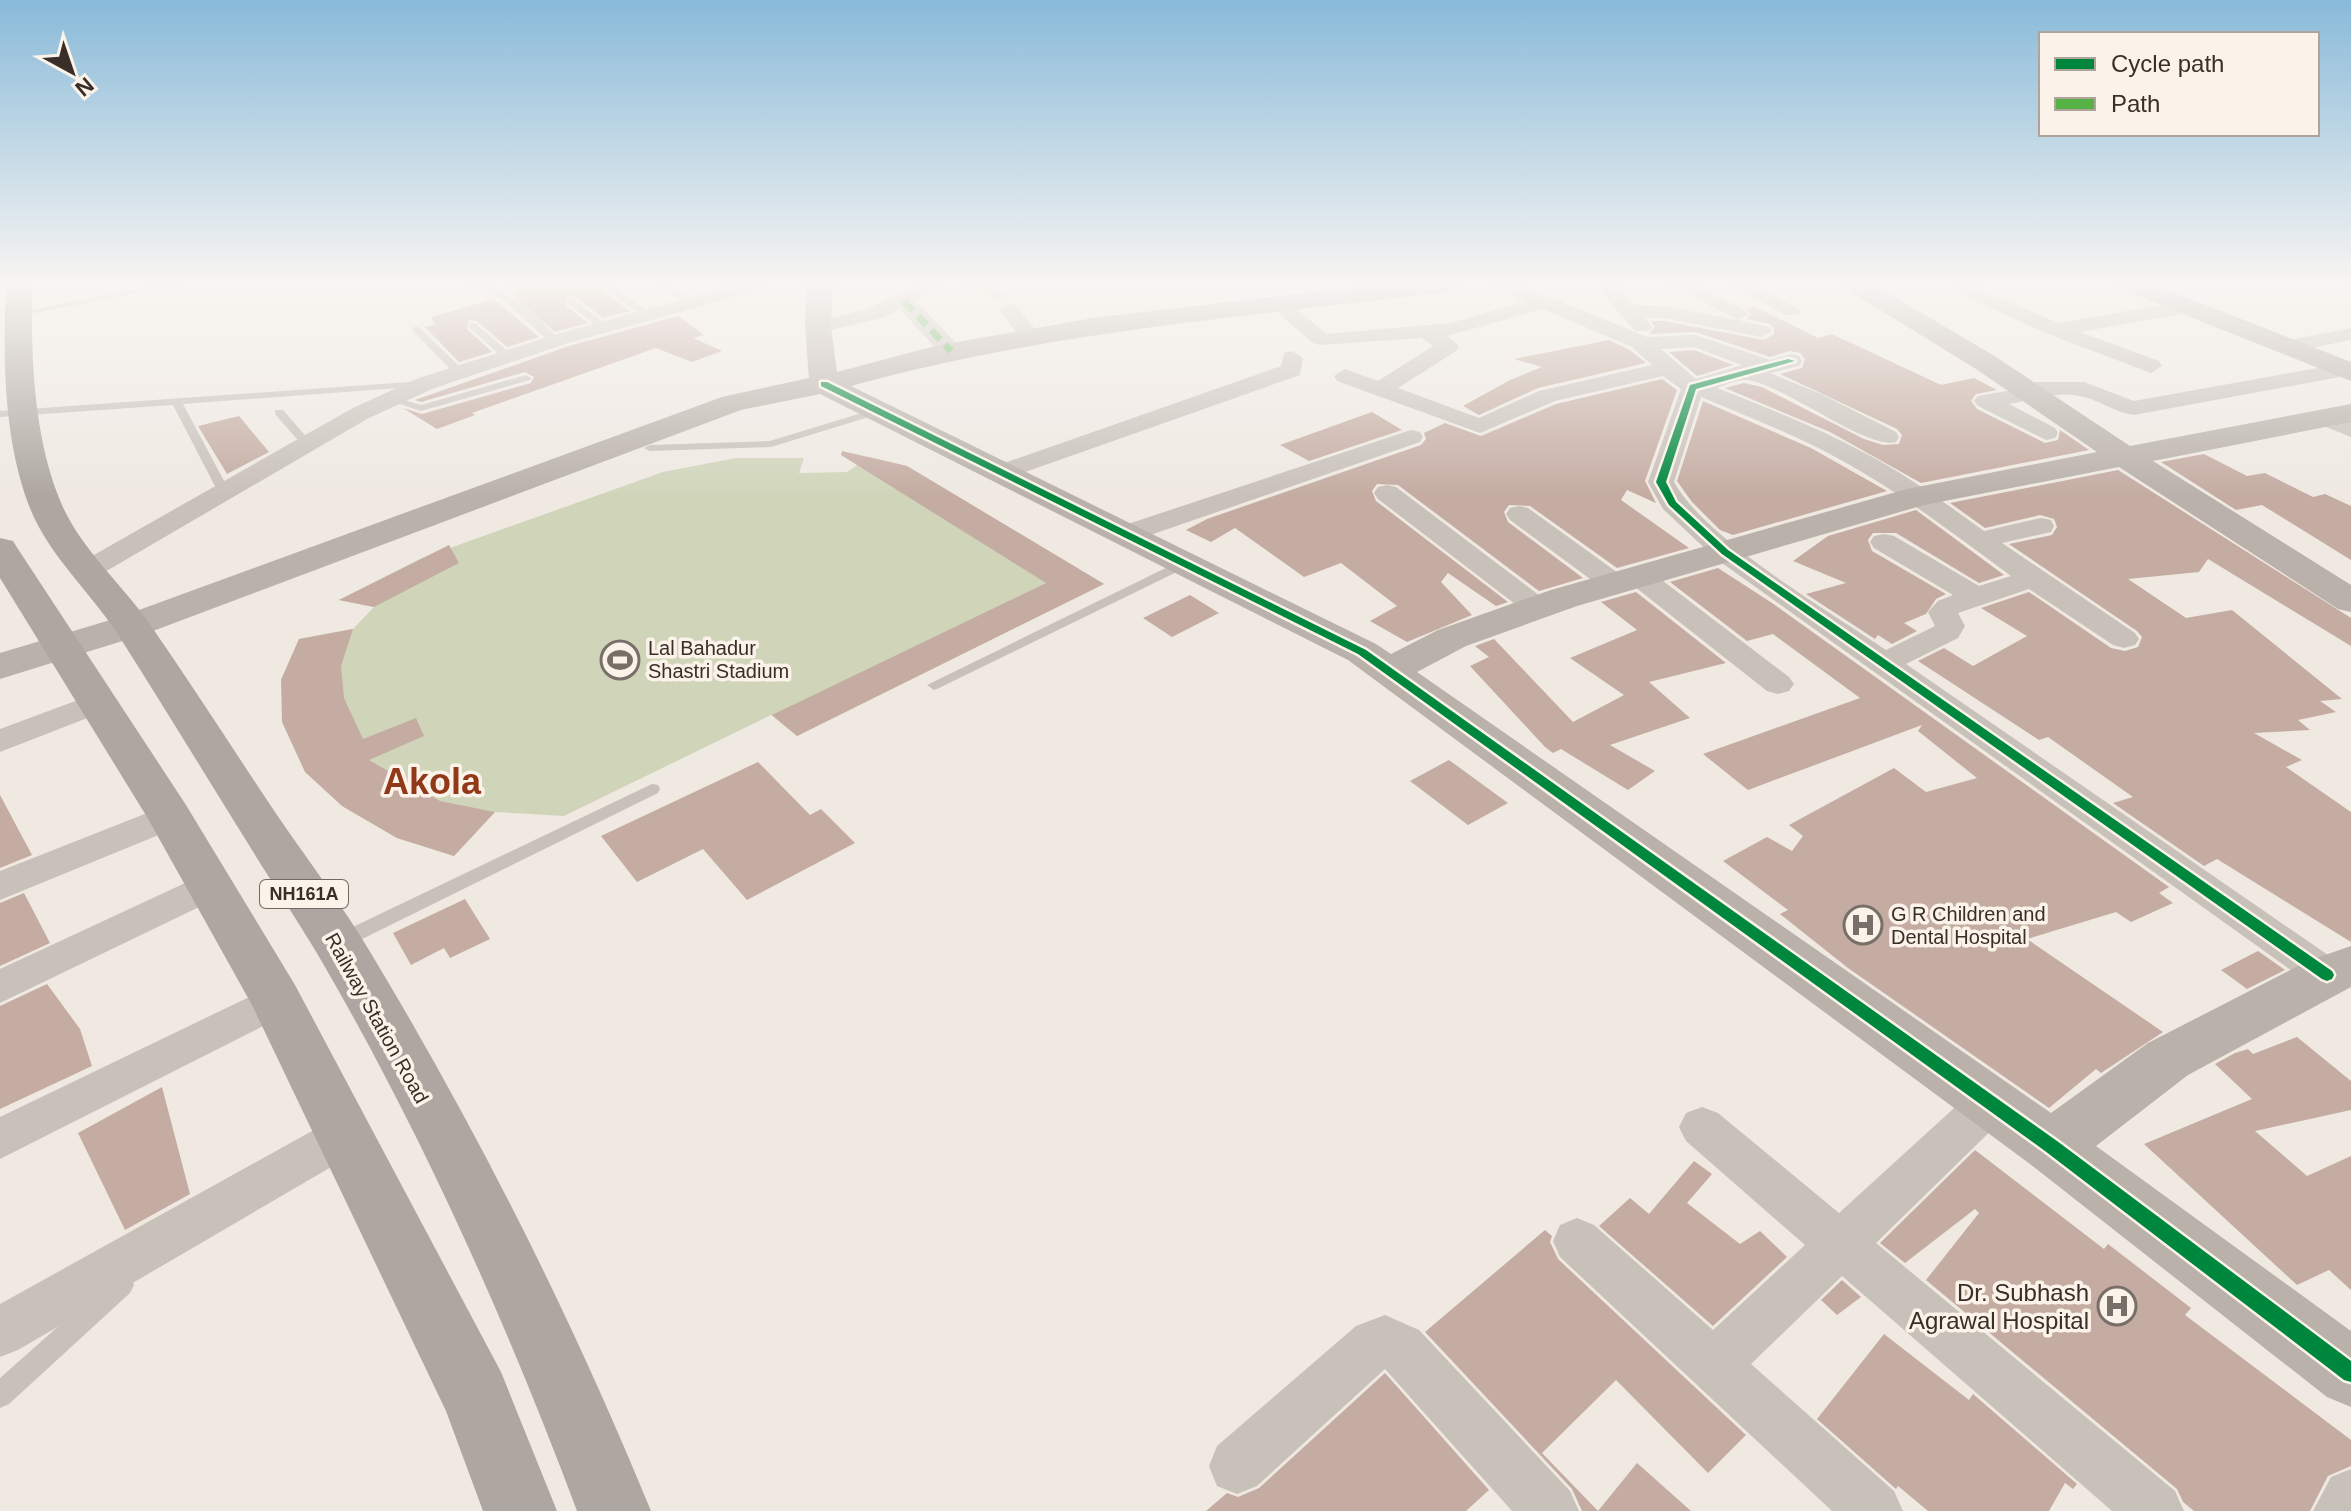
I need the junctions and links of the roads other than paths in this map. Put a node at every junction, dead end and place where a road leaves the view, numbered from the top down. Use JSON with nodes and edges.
{"nodes":[{"id":1,"x":16,"y":355,"type":"edge"},
{"id":2,"x":442,"y":355,"type":"edge"},
{"id":3,"x":512,"y":355,"type":"edge"},
{"id":4,"x":821,"y":355,"type":"edge"},
{"id":5,"x":937,"y":355,"type":"edge"},
{"id":6,"x":1435,"y":355,"type":"edge"},
{"id":7,"x":1653,"y":355,"type":"edge"},
{"id":8,"x":1724,"y":355,"type":"edge"},
{"id":9,"x":1968,"y":355,"type":"edge"},
{"id":10,"x":2120,"y":355,"type":"edge"},
{"id":11,"x":2306,"y":355,"type":"edge"},
{"id":12,"x":507,"y":356,"type":"joint"},
{"id":13,"x":1292,"y":358,"type":"dead end"},
{"id":14,"x":1791,"y":361,"type":"dead end"},
{"id":15,"x":2151,"y":366,"type":"dead end"},
{"id":16,"x":1668,"y":368,"type":"junction"},
{"id":17,"x":1755,"y":369,"type":"junction"},
{"id":18,"x":2348,"y":371,"type":"edge"},
{"id":19,"x":459,"y":372,"type":"junction"},
{"id":20,"x":1345,"y":376,"type":"dead end"},
{"id":21,"x":526,"y":378,"type":"dead end"},
{"id":22,"x":424,"y":384,"type":"junction"},
{"id":23,"x":824,"y":384,"type":"junction"},
{"id":24,"x":1693,"y":387,"type":"junction"},
{"id":25,"x":1379,"y":390,"type":"junction"},
{"id":26,"x":2027,"y":391,"type":"junction"},
{"id":27,"x":778,"y":395,"type":"junction"},
{"id":28,"x":390,"y":399,"type":"junction"},
{"id":29,"x":177,"y":403,"type":"junction"},
{"id":30,"x":878,"y":411,"type":"junction"},
{"id":31,"x":279,"y":412,"type":"dead end"},
{"id":32,"x":13,"y":414,"type":"edge"},
{"id":33,"x":2342,"y":420,"type":"edge"},
{"id":34,"x":2046,"y":433,"type":"dead end"},
{"id":35,"x":1411,"y":437,"type":"dead end"},
{"id":36,"x":1887,"y":437,"type":"dead end"},
{"id":37,"x":307,"y":444,"type":"junction"},
{"id":38,"x":650,"y":448,"type":"junction"},
{"id":39,"x":2124,"y":458,"type":"junction"},
{"id":40,"x":1002,"y":472,"type":"junction"},
{"id":41,"x":224,"y":492,"type":"junction"},
{"id":42,"x":1387,"y":493,"type":"dead end"},
{"id":43,"x":1919,"y":496,"type":"junction"},
{"id":44,"x":459,"y":512,"type":"junction"},
{"id":45,"x":1519,"y":514,"type":"dead end"},
{"id":46,"x":2041,"y":526,"type":"dead end"},
{"id":47,"x":1123,"y":535,"type":"junction"},
{"id":48,"x":1979,"y":540,"type":"junction"},
{"id":49,"x":1884,"y":542,"type":"dead end"},
{"id":50,"x":0,"y":549,"type":"edge"},
{"id":51,"x":1725,"y":552,"type":"junction"},
{"id":52,"x":1182,"y":564,"type":"junction"},
{"id":53,"x":88,"y":570,"type":"junction"},
{"id":54,"x":2032,"y":578,"type":"junction"},
{"id":55,"x":1627,"y":580,"type":"junction"},
{"id":56,"x":1975,"y":596,"type":"junction"},
{"id":57,"x":2351,"y":601,"type":"edge"},
{"id":58,"x":1538,"y":608,"type":"junction"},
{"id":59,"x":137,"y":636,"type":"junction"},
{"id":60,"x":2124,"y":639,"type":"dead end"},
{"id":61,"x":1883,"y":663,"type":"junction"},
{"id":62,"x":0,"y":667,"type":"edge"},
{"id":63,"x":76,"y":669,"type":"junction"},
{"id":64,"x":1389,"y":671,"type":"junction"},
{"id":65,"x":0,"y":684,"type":"edge"},
{"id":66,"x":1778,"y":684,"type":"dead end"},
{"id":67,"x":934,"y":685,"type":"dead end"},
{"id":68,"x":0,"y":741,"type":"edge"},
{"id":69,"x":652,"y":789,"type":"dead end"},
{"id":70,"x":170,"y":816,"type":"junction"},
{"id":71,"x":211,"y":885,"type":"junction"},
{"id":72,"x":0,"y":886,"type":"edge"},
{"id":73,"x":337,"y":943,"type":"junction"},
{"id":74,"x":2339,"y":971,"type":"edge"},
{"id":75,"x":0,"y":987,"type":"edge"},
{"id":76,"x":276,"y":1000,"type":"junction"},
{"id":77,"x":1991,"y":1102,"type":"junction"},
{"id":78,"x":1702,"y":1127,"type":"dead end"},
{"id":79,"x":346,"y":1135,"type":"junction"},
{"id":80,"x":0,"y":1139,"type":"edge"},
{"id":81,"x":2051,"y":1146,"type":"junction"},
{"id":82,"x":188,"y":1225,"type":"junction"},
{"id":83,"x":1577,"y":1241,"type":"dead end"},
{"id":84,"x":1839,"y":1243,"type":"junction"},
{"id":85,"x":0,"y":1332,"type":"edge"},
{"id":86,"x":1713,"y":1365,"type":"junction"},
{"id":87,"x":2351,"y":1373,"type":"edge"},
{"id":88,"x":0,"y":1395,"type":"edge"},
{"id":89,"x":1237,"y":1466,"type":"dead end"},
{"id":90,"x":2351,"y":1497,"type":"edge"},
{"id":91,"x":520,"y":1511,"type":"edge"},
{"id":92,"x":614,"y":1511,"type":"edge"},
{"id":93,"x":1550,"y":1511,"type":"edge"},
{"id":94,"x":1874,"y":1511,"type":"edge"},
{"id":95,"x":2155,"y":1511,"type":"edge"},
{"id":96,"x":2342,"y":1511,"type":"edge"}],
"edges":[{"from":1,"to":32,"type":"highway","name":"Railway Station Road","number":"NH161A"},
{"from":2,"to":19,"type":"lane"},
{"from":3,"to":12,"type":"street"},
{"from":4,"to":23,"type":"street"},
{"from":5,"to":23,"type":"street"},
{"from":6,"to":25,"type":"street"},
{"from":7,"to":16,"type":"street"},
{"from":8,"to":17,"type":"street"},
{"from":9,"to":26,"type":"street"},
{"from":10,"to":15,"type":"street"},
{"from":11,"to":18,"type":"main road"},
{"from":12,"to":19,"type":"street"},
{"from":13,"to":40,"type":"street"},
{"from":14,"to":17,"type":"street"},
{"from":16,"to":24,"type":"street"},
{"from":16,"to":25,"type":"street"},
{"from":17,"to":24,"type":"street"},
{"from":17,"to":36,"type":"street"},
{"from":18,"to":26,"type":"street"},
{"from":19,"to":22,"type":"street"},
{"from":20,"to":25,"type":"street"},
{"from":21,"to":28,"type":"lane"},
{"from":22,"to":28,"type":"street"},
{"from":22,"to":29,"type":"lane"},
{"from":23,"to":27,"type":"street"},
{"from":23,"to":30,"type":"street"},
{"from":24,"to":43,"type":"street"},
{"from":24,"to":51,"type":"street"},
{"from":26,"to":34,"type":"street"},
{"from":26,"to":39,"type":"street"},
{"from":27,"to":38,"type":"street"},
{"from":27,"to":44,"type":"street"},
{"from":28,"to":37,"type":"street"},
{"from":29,"to":32,"type":"lane"},
{"from":29,"to":41,"type":"lane"},
{"from":30,"to":38,"type":"lane"},
{"from":30,"to":40,"type":"street"},
{"from":31,"to":37,"type":"lane"},
{"from":32,"to":53,"type":"highway","name":"Railway Station Road","number":"NH161A"},
{"from":33,"to":39,"type":"street"},
{"from":35,"to":47,"type":"street"},
{"from":37,"to":41,"type":"street"},
{"from":38,"to":44,"type":"street"},
{"from":39,"to":43,"type":"street"},
{"from":39,"to":57,"type":"street"},
{"from":40,"to":47,"type":"street"},
{"from":41,"to":53,"type":"street"},
{"from":42,"to":58,"type":"street"},
{"from":43,"to":48,"type":"street"},
{"from":43,"to":51,"type":"street"},
{"from":44,"to":59,"type":"street"},
{"from":45,"to":55,"type":"street"},
{"from":46,"to":48,"type":"street"},
{"from":47,"to":52,"type":"street"},
{"from":48,"to":54,"type":"street"},
{"from":49,"to":56,"type":"street"},
{"from":50,"to":63,"type":"highway"},
{"from":51,"to":55,"type":"street"},
{"from":51,"to":61,"type":"street"},
{"from":52,"to":64,"type":"street"},
{"from":52,"to":67,"type":"lane"},
{"from":53,"to":59,"type":"highway","name":"Railway Station Road","number":"NH161A"},
{"from":54,"to":56,"type":"street"},
{"from":54,"to":60,"type":"street"},
{"from":55,"to":58,"type":"street"},
{"from":55,"to":66,"type":"street"},
{"from":56,"to":61,"type":"street"},
{"from":58,"to":64,"type":"street"},
{"from":59,"to":63,"type":"street"},
{"from":59,"to":73,"type":"highway","name":"Railway Station Road","number":"NH161A"},
{"from":61,"to":74,"type":"street"},
{"from":62,"to":63,"type":"street"},
{"from":63,"to":65,"type":"street"},
{"from":63,"to":68,"type":"street"},
{"from":63,"to":70,"type":"highway"},
{"from":64,"to":77,"type":"street"},
{"from":69,"to":73,"type":"lane"},
{"from":70,"to":71,"type":"highway"},
{"from":70,"to":72,"type":"street"},
{"from":71,"to":75,"type":"street"},
{"from":71,"to":76,"type":"highway"},
{"from":73,"to":92,"type":"highway","name":"Railway Station Road","number":"NH161A"},
{"from":74,"to":81,"type":"street"},
{"from":76,"to":79,"type":"highway"},
{"from":76,"to":80,"type":"street"},
{"from":77,"to":81,"type":"street"},
{"from":77,"to":84,"type":"street"},
{"from":78,"to":84,"type":"street"},
{"from":79,"to":82,"type":"street"},
{"from":79,"to":91,"type":"highway"},
{"from":81,"to":87,"type":"street"},
{"from":82,"to":85,"type":"street"},
{"from":82,"to":88,"type":"lane"},
{"from":83,"to":86,"type":"street"},
{"from":84,"to":86,"type":"street"},
{"from":84,"to":95,"type":"street"},
{"from":86,"to":94,"type":"street"},
{"from":89,"to":93,"type":"street"},
{"from":90,"to":96,"type":"street"}]}
